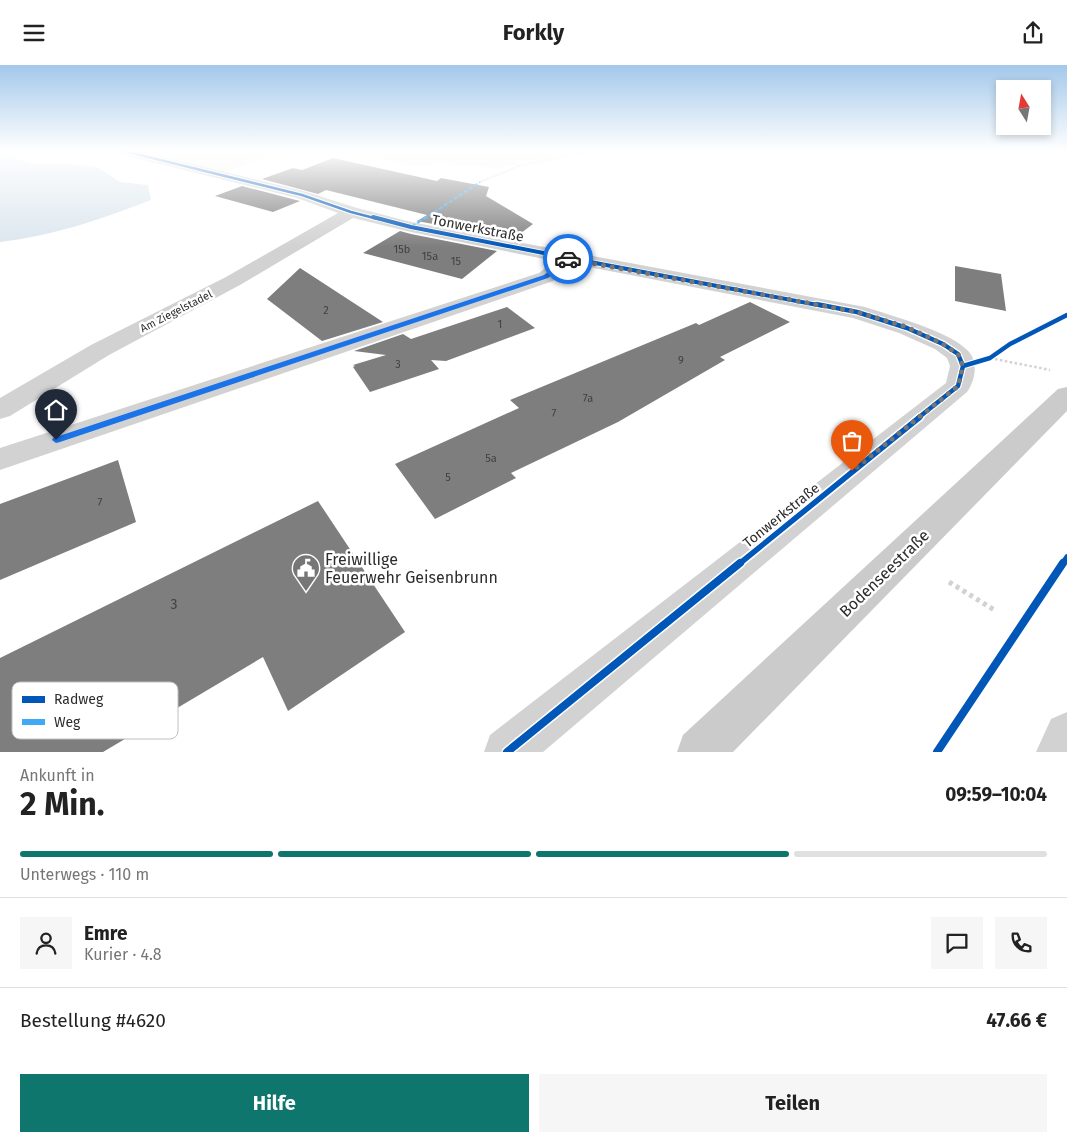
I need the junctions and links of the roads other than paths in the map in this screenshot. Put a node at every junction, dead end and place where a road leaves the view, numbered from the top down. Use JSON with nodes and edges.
{"nodes":[{"id":1,"x":254,"y":183,"type":"edge"},
{"id":2,"x":351,"y":211,"type":"junction"},
{"id":3,"x":569,"y":258,"type":"junction"},
{"id":4,"x":1060,"y":383,"type":"edge"},
{"id":5,"x":0,"y":410,"type":"edge"},
{"id":6,"x":0,"y":459,"type":"edge"},
{"id":7,"x":1067,"y":735,"type":"edge"},
{"id":8,"x":507,"y":752,"type":"edge"},
{"id":9,"x":700,"y":752,"type":"edge"},
{"id":10,"x":1059,"y":752,"type":"edge"}],
"edges":[{"from":1,"to":2,"type":"street","name":"Tonwerkstraße"},
{"from":2,"to":3,"type":"street","name":"Tonwerkstraße"},
{"from":2,"to":5,"type":"street","name":"Am Ziegelstadel"},
{"from":3,"to":6,"type":"street"},
{"from":3,"to":8,"type":"street","name":"Tonwerkstraße"},
{"from":4,"to":9,"type":"main road","name":"Bodenseestraße"},
{"from":7,"to":10,"type":"street"}]}
